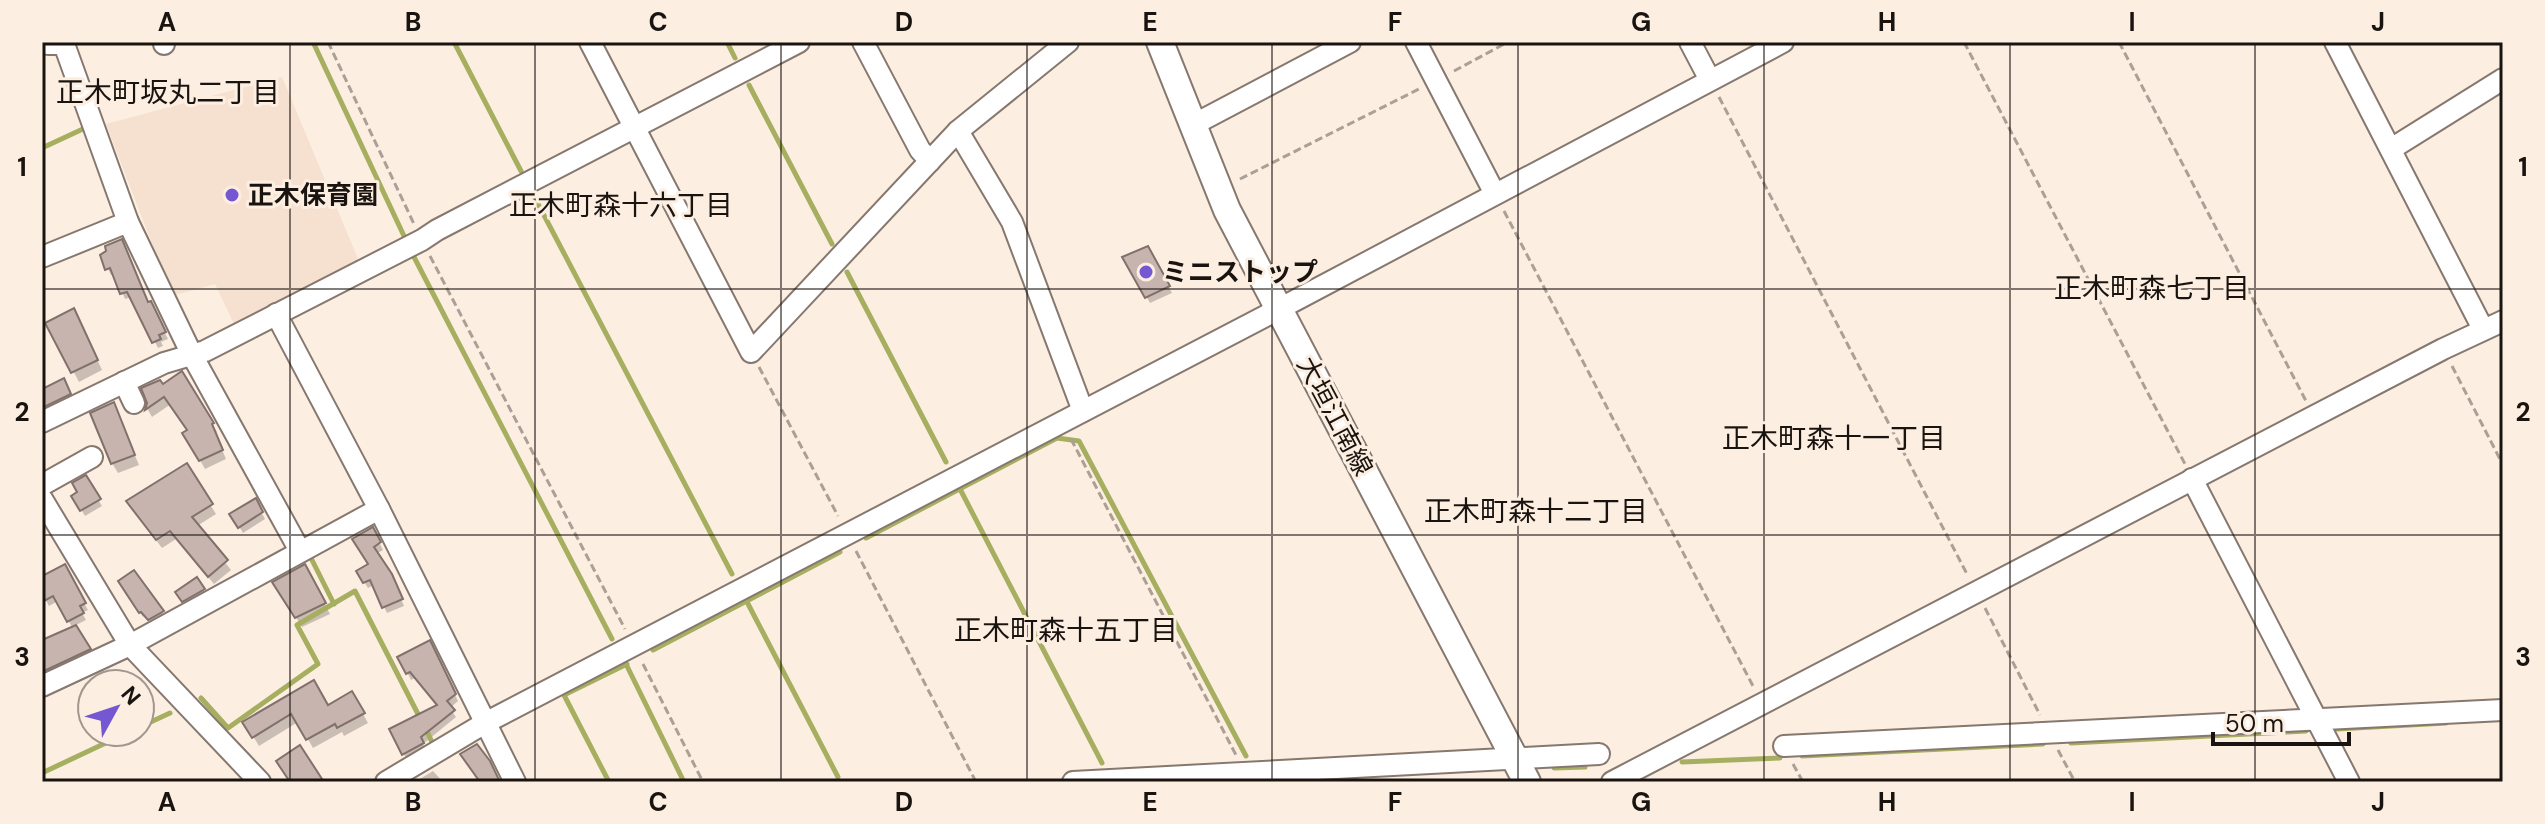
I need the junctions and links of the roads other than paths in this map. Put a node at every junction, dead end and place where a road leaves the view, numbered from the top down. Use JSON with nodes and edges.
{"nodes":[{"id":1,"x":590,"y":42,"type":"edge"},
{"id":2,"x":799,"y":42,"type":"edge"},
{"id":3,"x":863,"y":42,"type":"edge"},
{"id":4,"x":1068,"y":42,"type":"edge"},
{"id":5,"x":1160,"y":42,"type":"edge"},
{"id":6,"x":1350,"y":42,"type":"edge"},
{"id":7,"x":1416,"y":42,"type":"edge"},
{"id":8,"x":1690,"y":42,"type":"edge"},
{"id":9,"x":1783,"y":42,"type":"edge"},
{"id":10,"x":2335,"y":42,"type":"edge"},
{"id":11,"x":46,"y":44,"type":"edge"},
{"id":12,"x":2503,"y":79,"type":"edge"},
{"id":13,"x":1710,"y":80,"type":"junction"},
{"id":14,"x":1191,"y":126,"type":"junction"},
{"id":15,"x":636,"y":128,"type":"junction"},
{"id":16,"x":958,"y":131,"type":"junction"},
{"id":17,"x":2391,"y":149,"type":"junction"},
{"id":18,"x":930,"y":161,"type":"junction"},
{"id":19,"x":1495,"y":194,"type":"junction"},
{"id":20,"x":128,"y":222,"type":"junction"},
{"id":21,"x":42,"y":257,"type":"edge"},
{"id":22,"x":1279,"y":309,"type":"junction"},
{"id":23,"x":276,"y":314,"type":"junction"},
{"id":24,"x":2503,"y":321,"type":"edge"},
{"id":25,"x":2483,"y":329,"type":"junction"},
{"id":26,"x":192,"y":355,"type":"junction"},
{"id":27,"x":124,"y":382,"type":"junction"},
{"id":28,"x":134,"y":403,"type":"dead end"},
{"id":29,"x":1083,"y":411,"type":"junction"},
{"id":30,"x":42,"y":422,"type":"edge"},
{"id":31,"x":92,"y":457,"type":"dead end"},
{"id":32,"x":2192,"y":479,"type":"junction"},
{"id":33,"x":42,"y":485,"type":"edge"},
{"id":34,"x":42,"y":499,"type":"edge"},
{"id":35,"x":379,"y":509,"type":"junction"},
{"id":36,"x":300,"y":551,"type":"junction"},
{"id":37,"x":130,"y":645,"type":"junction"},
{"id":38,"x":42,"y":686,"type":"edge"},
{"id":39,"x":2503,"y":710,"type":"edge"},
{"id":40,"x":2316,"y":719,"type":"junction"},
{"id":41,"x":485,"y":723,"type":"junction"},
{"id":42,"x":1784,"y":746,"type":"road end"},
{"id":43,"x":1599,"y":754,"type":"dead end"},
{"id":44,"x":1514,"y":758,"type":"junction"},
{"id":45,"x":260,"y":782,"type":"edge"},
{"id":46,"x":386,"y":782,"type":"edge"},
{"id":47,"x":515,"y":782,"type":"edge"},
{"id":48,"x":1073,"y":782,"type":"edge"},
{"id":49,"x":1527,"y":782,"type":"edge"},
{"id":50,"x":1612,"y":782,"type":"edge"},
{"id":51,"x":2349,"y":782,"type":"edge"}],
"edges":[{"from":1,"to":15,"type":"street"},
{"from":2,"to":15,"type":"street"},
{"from":3,"to":18,"type":"street"},
{"from":4,"to":16,"type":"street"},
{"from":5,"to":14,"type":"main road","name":"大垣江南線"},
{"from":6,"to":14,"type":"street"},
{"from":7,"to":19,"type":"street"},
{"from":8,"to":13,"type":"street"},
{"from":9,"to":13,"type":"street"},
{"from":10,"to":17,"type":"street"},
{"from":11,"to":20,"type":"street"},
{"from":12,"to":17,"type":"street"},
{"from":13,"to":19,"type":"street"},
{"from":14,"to":22,"type":"main road","name":"大垣江南線"},
{"from":15,"to":18,"type":"street"},
{"from":15,"to":23,"type":"street"},
{"from":16,"to":18,"type":"street"},
{"from":16,"to":29,"type":"street"},
{"from":17,"to":25,"type":"street"},
{"from":19,"to":22,"type":"street"},
{"from":20,"to":21,"type":"street"},
{"from":20,"to":26,"type":"street"},
{"from":22,"to":29,"type":"street"},
{"from":22,"to":44,"type":"main road","name":"大垣江南線"},
{"from":23,"to":26,"type":"street"},
{"from":23,"to":35,"type":"street"},
{"from":24,"to":25,"type":"street"},
{"from":25,"to":32,"type":"street"},
{"from":26,"to":27,"type":"street"},
{"from":26,"to":36,"type":"street"},
{"from":27,"to":28,"type":"street"},
{"from":27,"to":30,"type":"street"},
{"from":29,"to":41,"type":"street"},
{"from":31,"to":33,"type":"street"},
{"from":32,"to":40,"type":"street"},
{"from":32,"to":50,"type":"street"},
{"from":34,"to":37,"type":"street"},
{"from":35,"to":36,"type":"street"},
{"from":35,"to":41,"type":"street"},
{"from":36,"to":37,"type":"street"},
{"from":37,"to":38,"type":"street"},
{"from":37,"to":45,"type":"street"},
{"from":39,"to":40,"type":"street"},
{"from":40,"to":42,"type":"street"},
{"from":40,"to":51,"type":"street"},
{"from":41,"to":46,"type":"street"},
{"from":41,"to":47,"type":"street"},
{"from":43,"to":44,"type":"street"},
{"from":44,"to":48,"type":"street"},
{"from":44,"to":49,"type":"main road","name":"大垣江南線"}]}
